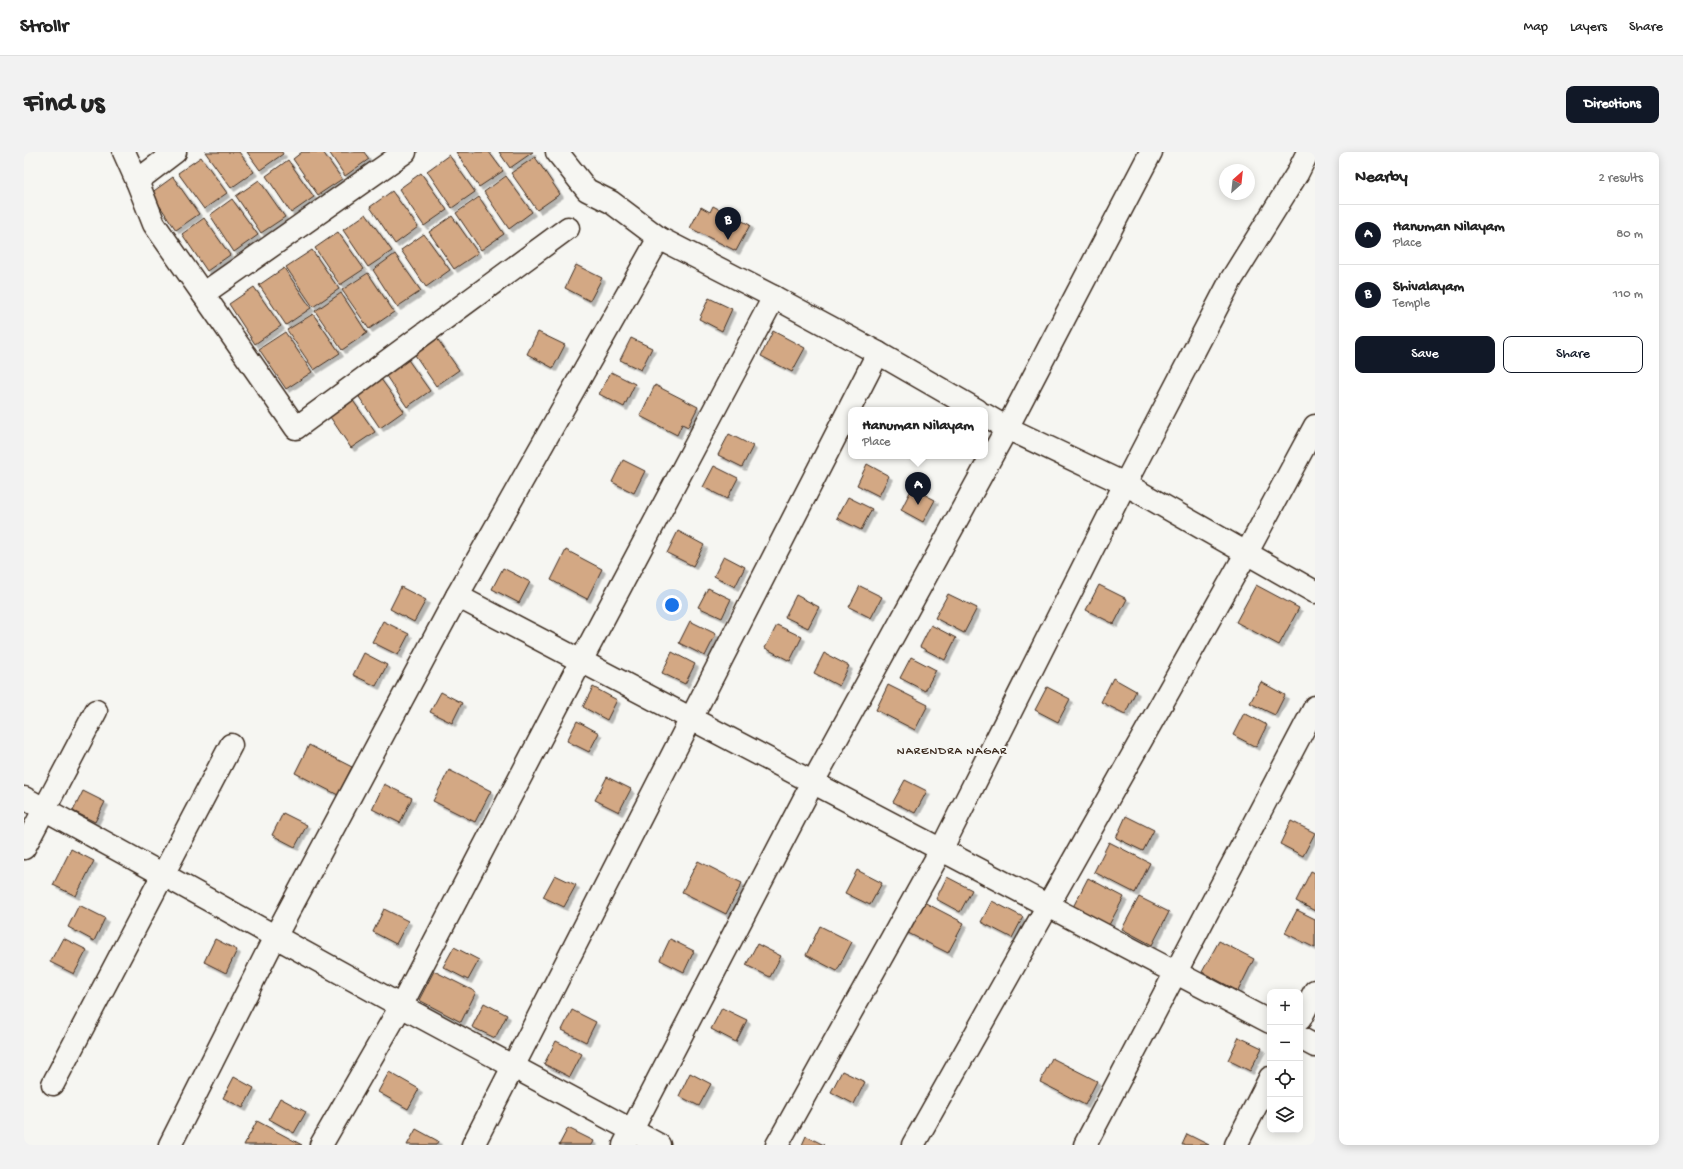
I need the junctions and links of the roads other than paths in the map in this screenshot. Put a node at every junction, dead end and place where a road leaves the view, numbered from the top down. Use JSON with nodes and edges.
{"nodes":[{"id":1,"x":124,"y":152,"type":"edge"},
{"id":2,"x":175,"y":152,"type":"edge"},
{"id":3,"x":406,"y":152,"type":"edge"},
{"id":4,"x":557,"y":152,"type":"edge"},
{"id":5,"x":1151,"y":152,"type":"edge"},
{"id":6,"x":1308,"y":152,"type":"edge"},
{"id":7,"x":137,"y":181,"type":"junction"},
{"id":8,"x":568,"y":228,"type":"dead end"},
{"id":9,"x":659,"y":238,"type":"junction"},
{"id":10,"x":203,"y":294,"type":"junction"},
{"id":11,"x":774,"y":297,"type":"junction"},
{"id":12,"x":878,"y":352,"type":"junction"},
{"id":13,"x":850,"y":407,"type":"edge"},
{"id":14,"x":971,"y":407,"type":"edge"},
{"id":15,"x":848,"y":411,"type":"edge"},
{"id":16,"x":988,"y":417,"type":"edge"},
{"id":17,"x":1315,"y":426,"type":"edge"},
{"id":18,"x":1008,"y":428,"type":"junction"},
{"id":19,"x":1125,"y":484,"type":"junction"},
{"id":20,"x":1246,"y":554,"type":"junction"},
{"id":21,"x":1315,"y":592,"type":"edge"},
{"id":22,"x":457,"y":596,"type":"junction"},
{"id":23,"x":581,"y":661,"type":"junction"},
{"id":24,"x":1315,"y":707,"type":"edge"},
{"id":25,"x":96,"y":711,"type":"dead end"},
{"id":26,"x":692,"y":719,"type":"junction"},
{"id":27,"x":231,"y":745,"type":"dead end"},
{"id":28,"x":813,"y":782,"type":"junction"},
{"id":29,"x":24,"y":798,"type":"edge"},
{"id":30,"x":45,"y":809,"type":"junction"},
{"id":31,"x":24,"y":848,"type":"edge"},
{"id":32,"x":941,"y":850,"type":"junction"},
{"id":33,"x":163,"y":874,"type":"junction"},
{"id":34,"x":1049,"y":906,"type":"junction"},
{"id":35,"x":276,"y":935,"type":"junction"},
{"id":36,"x":1176,"y":972,"type":"junction"},
{"id":37,"x":1315,"y":991,"type":"edge"},
{"id":38,"x":401,"y":1006,"type":"junction"},
{"id":39,"x":1303,"y":1013,"type":"edge"},
{"id":40,"x":1267,"y":1020,"type":"edge"},
{"id":41,"x":1303,"y":1040,"type":"edge"},
{"id":42,"x":1315,"y":1046,"type":"edge"},
{"id":43,"x":515,"y":1066,"type":"junction"},
{"id":44,"x":53,"y":1084,"type":"dead end"},
{"id":45,"x":1267,"y":1084,"type":"edge"},
{"id":46,"x":628,"y":1138,"type":"edge"},
{"id":47,"x":170,"y":1145,"type":"edge"},
{"id":48,"x":321,"y":1145,"type":"edge"},
{"id":49,"x":473,"y":1145,"type":"edge"},
{"id":50,"x":659,"y":1145,"type":"edge"},
{"id":51,"x":777,"y":1145,"type":"edge"},
{"id":52,"x":913,"y":1145,"type":"edge"},
{"id":53,"x":1085,"y":1145,"type":"edge"},
{"id":54,"x":1236,"y":1145,"type":"edge"}],
"edges":[{"from":1,"to":7,"type":"street"},
{"from":2,"to":7,"type":"street"},
{"from":3,"to":10,"type":"street"},
{"from":4,"to":9,"type":"street"},
{"from":5,"to":18,"type":"street"},
{"from":6,"to":19,"type":"street"},
{"from":7,"to":10,"type":"street"},
{"from":8,"to":10,"type":"street"},
{"from":9,"to":11,"type":"street"},
{"from":9,"to":22,"type":"street"},
{"from":11,"to":12,"type":"street"},
{"from":11,"to":23,"type":"street"},
{"from":12,"to":13,"type":"street"},
{"from":12,"to":14,"type":"street"},
{"from":15,"to":26,"type":"street"},
{"from":16,"to":18,"type":"street"},
{"from":17,"to":20,"type":"street"},
{"from":18,"to":19,"type":"street"},
{"from":18,"to":28,"type":"street"},
{"from":19,"to":20,"type":"street"},
{"from":19,"to":32,"type":"street"},
{"from":20,"to":21,"type":"street"},
{"from":20,"to":34,"type":"street"},
{"from":22,"to":23,"type":"street"},
{"from":22,"to":35,"type":"street"},
{"from":23,"to":26,"type":"street"},
{"from":23,"to":38,"type":"street"},
{"from":24,"to":36,"type":"street"},
{"from":25,"to":30,"type":"street"},
{"from":26,"to":28,"type":"street"},
{"from":26,"to":43,"type":"street"},
{"from":27,"to":33,"type":"street"},
{"from":28,"to":32,"type":"street"},
{"from":28,"to":46,"type":"street"},
{"from":29,"to":30,"type":"street"},
{"from":30,"to":31,"type":"street"},
{"from":30,"to":33,"type":"street"},
{"from":32,"to":34,"type":"street"},
{"from":32,"to":51,"type":"street"},
{"from":33,"to":35,"type":"street"},
{"from":33,"to":44,"type":"street"},
{"from":34,"to":36,"type":"street"},
{"from":34,"to":52,"type":"street"},
{"from":35,"to":38,"type":"street"},
{"from":35,"to":47,"type":"street"},
{"from":36,"to":40,"type":"street"},
{"from":36,"to":53,"type":"street"},
{"from":37,"to":39,"type":"street"},
{"from":38,"to":43,"type":"street"},
{"from":38,"to":48,"type":"street"},
{"from":41,"to":42,"type":"street"},
{"from":43,"to":46,"type":"street"},
{"from":43,"to":49,"type":"street"},
{"from":45,"to":54,"type":"street"},
{"from":46,"to":50,"type":"street"}]}
